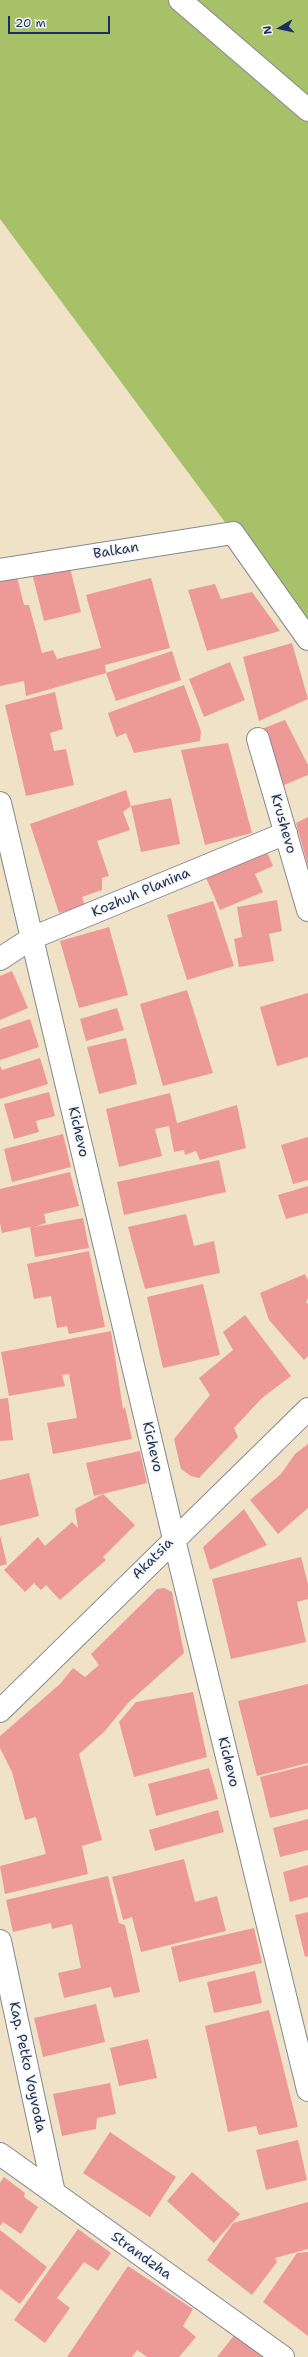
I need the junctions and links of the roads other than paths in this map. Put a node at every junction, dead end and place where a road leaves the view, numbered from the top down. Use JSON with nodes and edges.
{"nodes":[{"id":1,"x":180,"y":0,"type":"edge"},
{"id":2,"x":308,"y":110,"type":"edge"},
{"id":3,"x":0,"y":570,"type":"edge"},
{"id":4,"x":308,"y":639,"type":"edge"},
{"id":5,"x":258,"y":739,"type":"dead end"},
{"id":6,"x":0,"y":803,"type":"edge"},
{"id":7,"x":286,"y":832,"type":"junction"},
{"id":8,"x":308,"y":910,"type":"edge"},
{"id":9,"x":32,"y":938,"type":"junction"},
{"id":10,"x":0,"y":959,"type":"edge"},
{"id":11,"x":308,"y":1409,"type":"edge"},
{"id":12,"x":174,"y":1539,"type":"junction"},
{"id":13,"x":0,"y":1712,"type":"edge"},
{"id":14,"x":0,"y":1941,"type":"edge"},
{"id":15,"x":308,"y":2090,"type":"edge"},
{"id":16,"x":0,"y":2154,"type":"edge"},
{"id":17,"x":54,"y":2193,"type":"junction"},
{"id":18,"x":283,"y":2357,"type":"edge"}],
"edges":[{"from":1,"to":2,"type":"street"},
{"from":3,"to":4,"type":"street","name":"Balkan"},
{"from":5,"to":7,"type":"street","name":"Krushevo"},
{"from":6,"to":9,"type":"street","name":"Kichevo"},
{"from":7,"to":8,"type":"street","name":"Krushevo"},
{"from":7,"to":9,"type":"street","name":"Kozhuh Planina"},
{"from":9,"to":10,"type":"street","name":"Kozhuh Planina"},
{"from":9,"to":12,"type":"street","name":"Kichevo"},
{"from":11,"to":12,"type":"street","name":"Akatsia"},
{"from":12,"to":13,"type":"street","name":"Akatsia"},
{"from":12,"to":15,"type":"street","name":"Kichevo"},
{"from":14,"to":17,"type":"street","name":"Kap. Petko Voyvoda"},
{"from":16,"to":17,"type":"street","name":"Strandzha"},
{"from":17,"to":18,"type":"street","name":"Strandzha"}]}
